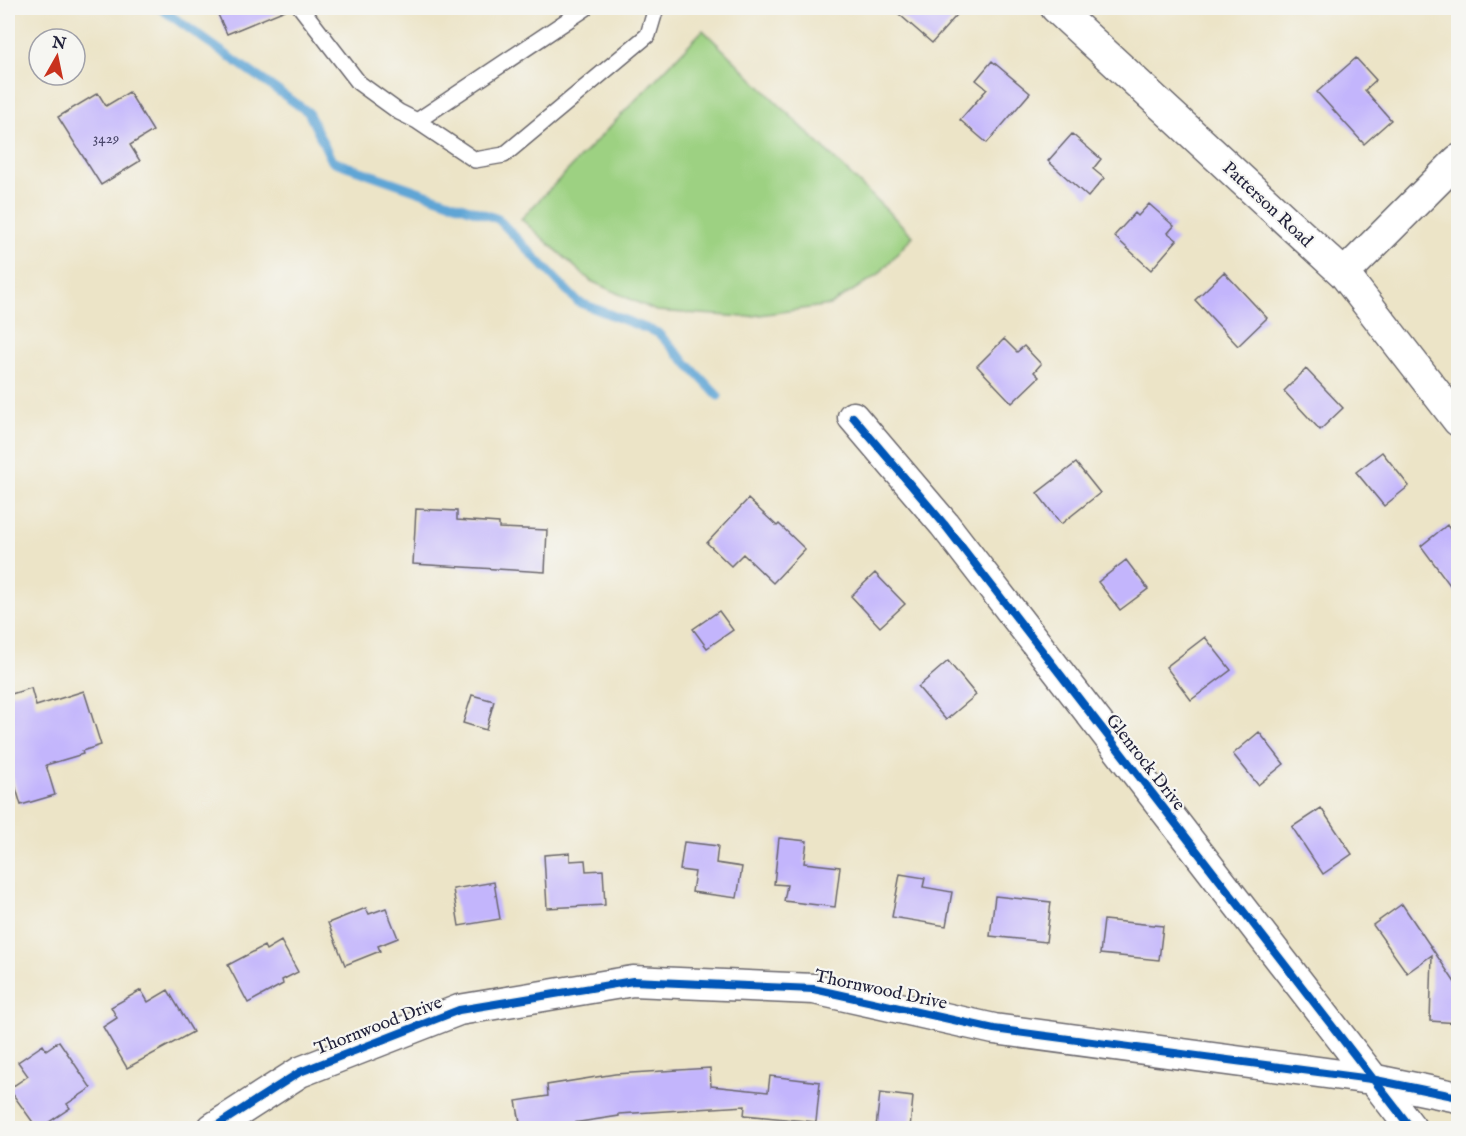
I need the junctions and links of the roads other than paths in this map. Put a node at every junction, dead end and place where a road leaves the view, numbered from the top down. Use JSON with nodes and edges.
{"nodes":[{"id":1,"x":301,"y":8,"type":"edge"},
{"id":2,"x":586,"y":8,"type":"edge"},
{"id":3,"x":656,"y":8,"type":"edge"},
{"id":4,"x":1056,"y":8,"type":"edge"},
{"id":5,"x":417,"y":121,"type":"junction"},
{"id":6,"x":1458,"y":160,"type":"edge"},
{"id":7,"x":1344,"y":274,"type":"junction"},
{"id":8,"x":853,"y":417,"type":"dead end"},
{"id":9,"x":1458,"y":421,"type":"edge"},
{"id":10,"x":1371,"y":1079,"type":"junction"},
{"id":11,"x":1458,"y":1097,"type":"edge"},
{"id":12,"x":213,"y":1128,"type":"edge"},
{"id":13,"x":1411,"y":1128,"type":"edge"}],
"edges":[{"from":1,"to":5,"type":"lane"},
{"from":2,"to":5,"type":"lane"},
{"from":3,"to":5,"type":"lane"},
{"from":4,"to":7,"type":"street","name":"Patterson Road"},
{"from":6,"to":7,"type":"street"},
{"from":7,"to":9,"type":"street","name":"Patterson Road"},
{"from":8,"to":10,"type":"street","name":"Glenrock Drive"},
{"from":10,"to":11,"type":"street","name":"Thornwood Drive"},
{"from":10,"to":12,"type":"street","name":"Thornwood Drive"},
{"from":10,"to":13,"type":"street","name":"Glenrock Drive"}]}
